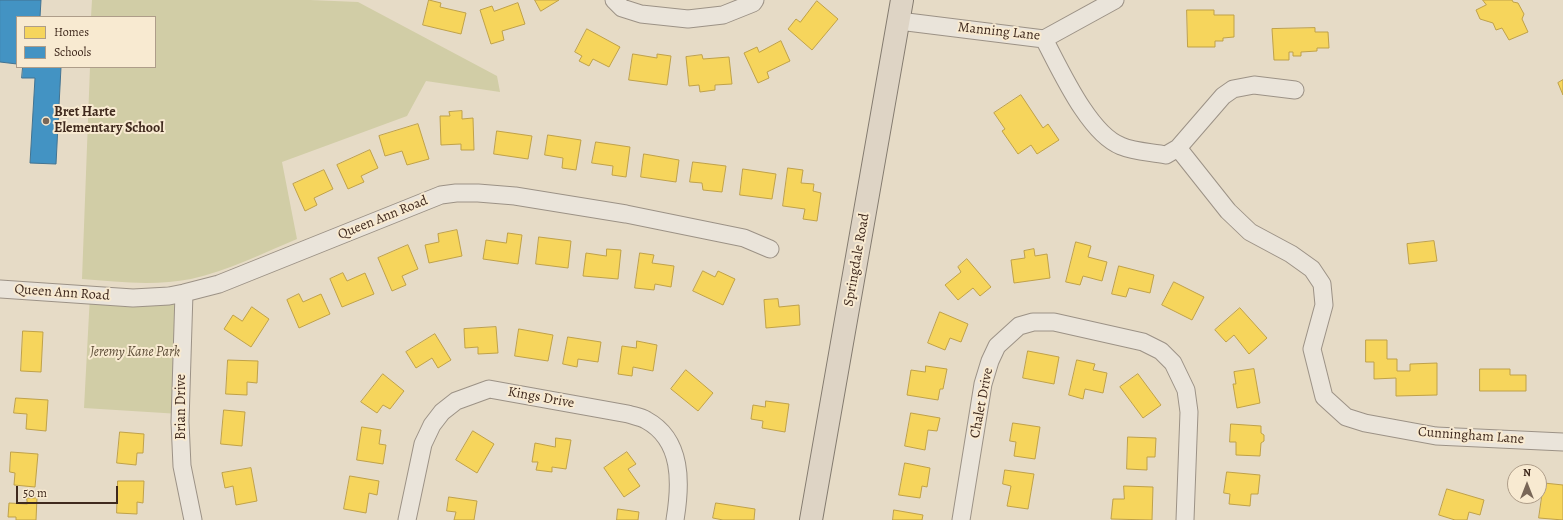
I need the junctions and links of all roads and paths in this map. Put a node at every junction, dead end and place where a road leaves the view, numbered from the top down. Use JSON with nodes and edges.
{"nodes":[{"id":1,"x":614,"y":0,"type":"edge"},
{"id":2,"x":755,"y":0,"type":"edge"},
{"id":3,"x":1115,"y":0,"type":"edge"},
{"id":4,"x":900,"y":10,"type":"edge"},
{"id":5,"x":1044,"y":39,"type":"junction"},
{"id":6,"x":1295,"y":90,"type":"dead end"},
{"id":7,"x":1178,"y":148,"type":"junction"},
{"id":8,"x":770,"y":249,"type":"dead end"},
{"id":9,"x":0,"y":289,"type":"edge"},
{"id":10,"x":184,"y":293,"type":"junction"},
{"id":11,"x":1563,"y":442,"type":"edge"},
{"id":12,"x":193,"y":520,"type":"edge"},
{"id":13,"x":407,"y":520,"type":"edge"},
{"id":14,"x":675,"y":520,"type":"edge"},
{"id":15,"x":811,"y":520,"type":"edge"},
{"id":16,"x":961,"y":520,"type":"edge"},
{"id":17,"x":1185,"y":520,"type":"edge"}],
"edges":[{"from":1,"to":2,"type":"street"},
{"from":3,"to":5,"type":"street","name":"Manning Lane"},
{"from":4,"to":5,"type":"street","name":"Manning Lane"},
{"from":4,"to":15,"type":"main road","name":"Springdale Road"},
{"from":5,"to":7,"type":"street"},
{"from":6,"to":7,"type":"street"},
{"from":7,"to":11,"type":"street","name":"Cunningham Lane"},
{"from":8,"to":10,"type":"street","name":"Queen Ann Road"},
{"from":9,"to":10,"type":"street","name":"Queen Ann Road"},
{"from":10,"to":12,"type":"street","name":"Brian Drive"},
{"from":13,"to":14,"type":"street","name":"Kings Drive"},
{"from":16,"to":17,"type":"street","name":"Chalet Drive"}]}
